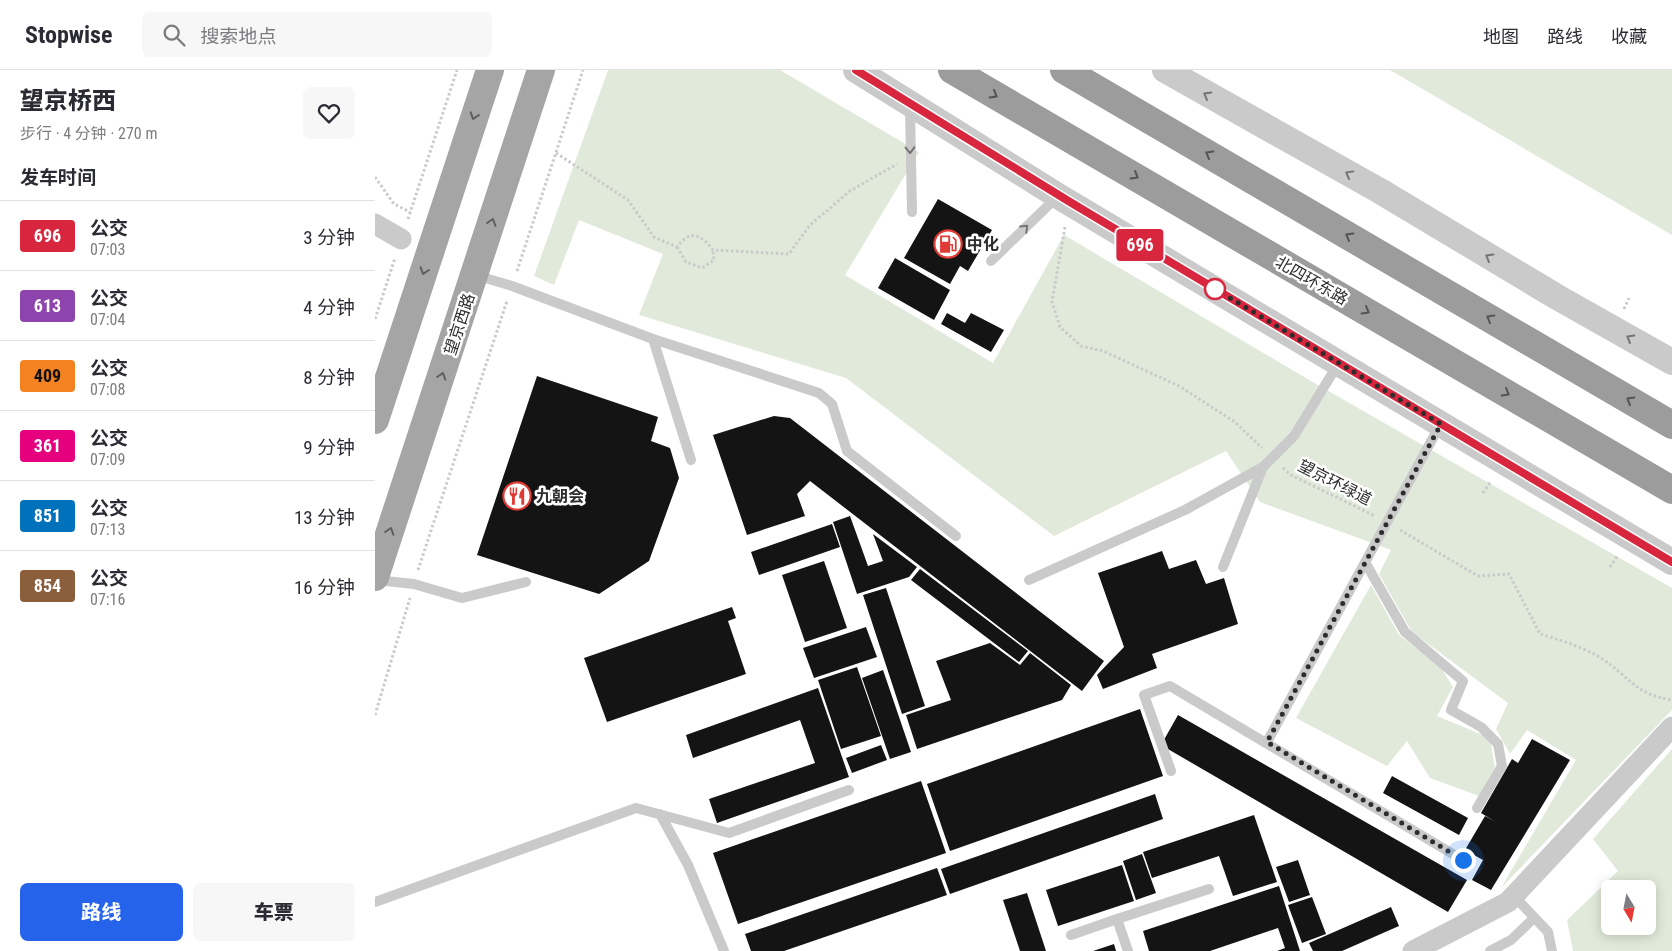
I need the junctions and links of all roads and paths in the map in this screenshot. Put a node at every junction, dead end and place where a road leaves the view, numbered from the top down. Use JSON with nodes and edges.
{"nodes":[{"id":1,"x":457,"y":70,"type":"edge"},
{"id":2,"x":489,"y":70,"type":"edge"},
{"id":3,"x":541,"y":70,"type":"edge"},
{"id":4,"x":583,"y":70,"type":"edge"},
{"id":5,"x":856,"y":70,"type":"edge"},
{"id":6,"x":952,"y":70,"type":"edge"},
{"id":7,"x":1064,"y":70,"type":"edge"},
{"id":8,"x":1165,"y":70,"type":"edge"},
{"id":9,"x":909,"y":102,"type":"junction"},
{"id":10,"x":556,"y":153,"type":"junction"},
{"id":11,"x":911,"y":157,"type":"junction"},
{"id":12,"x":375,"y":177,"type":"edge"},
{"id":13,"x":1064,"y":199,"type":"junction"},
{"id":14,"x":410,"y":212,"type":"junction"},
{"id":15,"x":912,"y":212,"type":"dead end"},
{"id":16,"x":375,"y":224,"type":"edge"},
{"id":17,"x":401,"y":239,"type":"junction"},
{"id":18,"x":677,"y":247,"type":"junction"},
{"id":19,"x":713,"y":250,"type":"junction"},
{"id":20,"x":991,"y":261,"type":"dead end"},
{"id":21,"x":475,"y":275,"type":"junction"},
{"id":22,"x":512,"y":286,"type":"junction"},
{"id":23,"x":375,"y":319,"type":"edge"},
{"id":24,"x":653,"y":340,"type":"junction"},
{"id":25,"x":1672,"y":362,"type":"edge"},
{"id":26,"x":1338,"y":363,"type":"junction"},
{"id":27,"x":375,"y":420,"type":"edge"},
{"id":28,"x":1441,"y":424,"type":"junction"},
{"id":29,"x":1672,"y":425,"type":"edge"},
{"id":30,"x":1273,"y":458,"type":"junction"},
{"id":31,"x":691,"y":460,"type":"dead end"},
{"id":32,"x":1263,"y":468,"type":"junction"},
{"id":33,"x":1672,"y":490,"type":"edge"},
{"id":34,"x":1387,"y":522,"type":"junction"},
{"id":35,"x":956,"y":536,"type":"dead end"},
{"id":36,"x":1365,"y":562,"type":"junction"},
{"id":37,"x":1672,"y":562,"type":"edge"},
{"id":38,"x":1223,"y":568,"type":"dead end"},
{"id":39,"x":375,"y":578,"type":"edge"},
{"id":40,"x":1029,"y":580,"type":"dead end"},
{"id":41,"x":526,"y":582,"type":"dead end"},
{"id":42,"x":414,"y":584,"type":"junction"},
{"id":43,"x":1672,"y":700,"type":"edge"},
{"id":44,"x":375,"y":714,"type":"edge"},
{"id":45,"x":1672,"y":727,"type":"edge"},
{"id":46,"x":1267,"y":742,"type":"junction"},
{"id":47,"x":1171,"y":771,"type":"dead end"},
{"id":48,"x":849,"y":790,"type":"dead end"},
{"id":49,"x":1477,"y":808,"type":"dead end"},
{"id":50,"x":660,"y":814,"type":"junction"},
{"id":51,"x":1463,"y":860,"type":"dead end"},
{"id":52,"x":1209,"y":889,"type":"dead end"},
{"id":53,"x":1514,"y":896,"type":"junction"},
{"id":54,"x":375,"y":902,"type":"edge"},
{"id":55,"x":1535,"y":918,"type":"junction"},
{"id":56,"x":1117,"y":919,"type":"junction"},
{"id":57,"x":1071,"y":935,"type":"dead end"},
{"id":58,"x":724,"y":951,"type":"edge"},
{"id":59,"x":1127,"y":951,"type":"edge"},
{"id":60,"x":1413,"y":951,"type":"edge"},
{"id":61,"x":1490,"y":951,"type":"edge"},
{"id":62,"x":1552,"y":951,"type":"edge"}],
"edges":[{"from":1,"to":14,"type":"path"},
{"from":2,"to":27,"type":"main road","one_way":true},
{"from":21,"to":3,"type":"main road","name":"望京西路","one_way":true},
{"from":4,"to":10,"type":"path"},
{"from":5,"to":9,"type":"street"},
{"from":6,"to":33,"type":"highway","name":"北四环东路","one_way":true},
{"from":29,"to":7,"type":"highway","one_way":true},
{"from":25,"to":8,"type":"street","one_way":true},
{"from":9,"to":11,"type":"lane","one_way":true},
{"from":9,"to":13,"type":"street"},
{"from":10,"to":18,"type":"path"},
{"from":10,"to":22,"type":"path"},
{"from":11,"to":15,"type":"lane"},
{"from":11,"to":19,"type":"path"},
{"from":12,"to":14,"type":"path"},
{"from":20,"to":13,"type":"lane","one_way":true},
{"from":13,"to":26,"type":"street"},
{"from":13,"to":30,"type":"path","name":"望京环绿道"},
{"from":14,"to":17,"type":"path"},
{"from":16,"to":17,"type":"street"},
{"from":17,"to":23,"type":"path"},
{"from":18,"to":19,"type":"path"},
{"from":18,"to":19,"type":"path"},
{"from":21,"to":22,"type":"lane"},
{"from":39,"to":21,"type":"main road","name":"望京西路","one_way":true},
{"from":22,"to":24,"type":"lane"},
{"from":22,"to":42,"type":"path"},
{"from":24,"to":31,"type":"lane"},
{"from":24,"to":35,"type":"lane"},
{"from":26,"to":28,"type":"street"},
{"from":26,"to":30,"type":"lane"},
{"from":28,"to":34,"type":"lane"},
{"from":28,"to":37,"type":"street"},
{"from":30,"to":32,"type":"lane"},
{"from":30,"to":34,"type":"path","name":"望京环绿道"},
{"from":32,"to":38,"type":"lane"},
{"from":32,"to":40,"type":"lane"},
{"from":34,"to":36,"type":"lane"},
{"from":34,"to":43,"type":"path","name":"望京环绿道"},
{"from":36,"to":46,"type":"lane"},
{"from":36,"to":49,"type":"lane"},
{"from":39,"to":42,"type":"lane"},
{"from":41,"to":42,"type":"lane"},
{"from":42,"to":44,"type":"path"},
{"from":45,"to":53,"type":"street"},
{"from":46,"to":47,"type":"lane"},
{"from":46,"to":51,"type":"lane"},
{"from":48,"to":50,"type":"lane"},
{"from":50,"to":54,"type":"lane"},
{"from":50,"to":58,"type":"lane"},
{"from":52,"to":56,"type":"lane"},
{"from":53,"to":55,"type":"lane"},
{"from":53,"to":60,"type":"street"},
{"from":55,"to":61,"type":"lane"},
{"from":55,"to":62,"type":"lane"},
{"from":56,"to":57,"type":"lane"},
{"from":56,"to":59,"type":"lane"}]}
